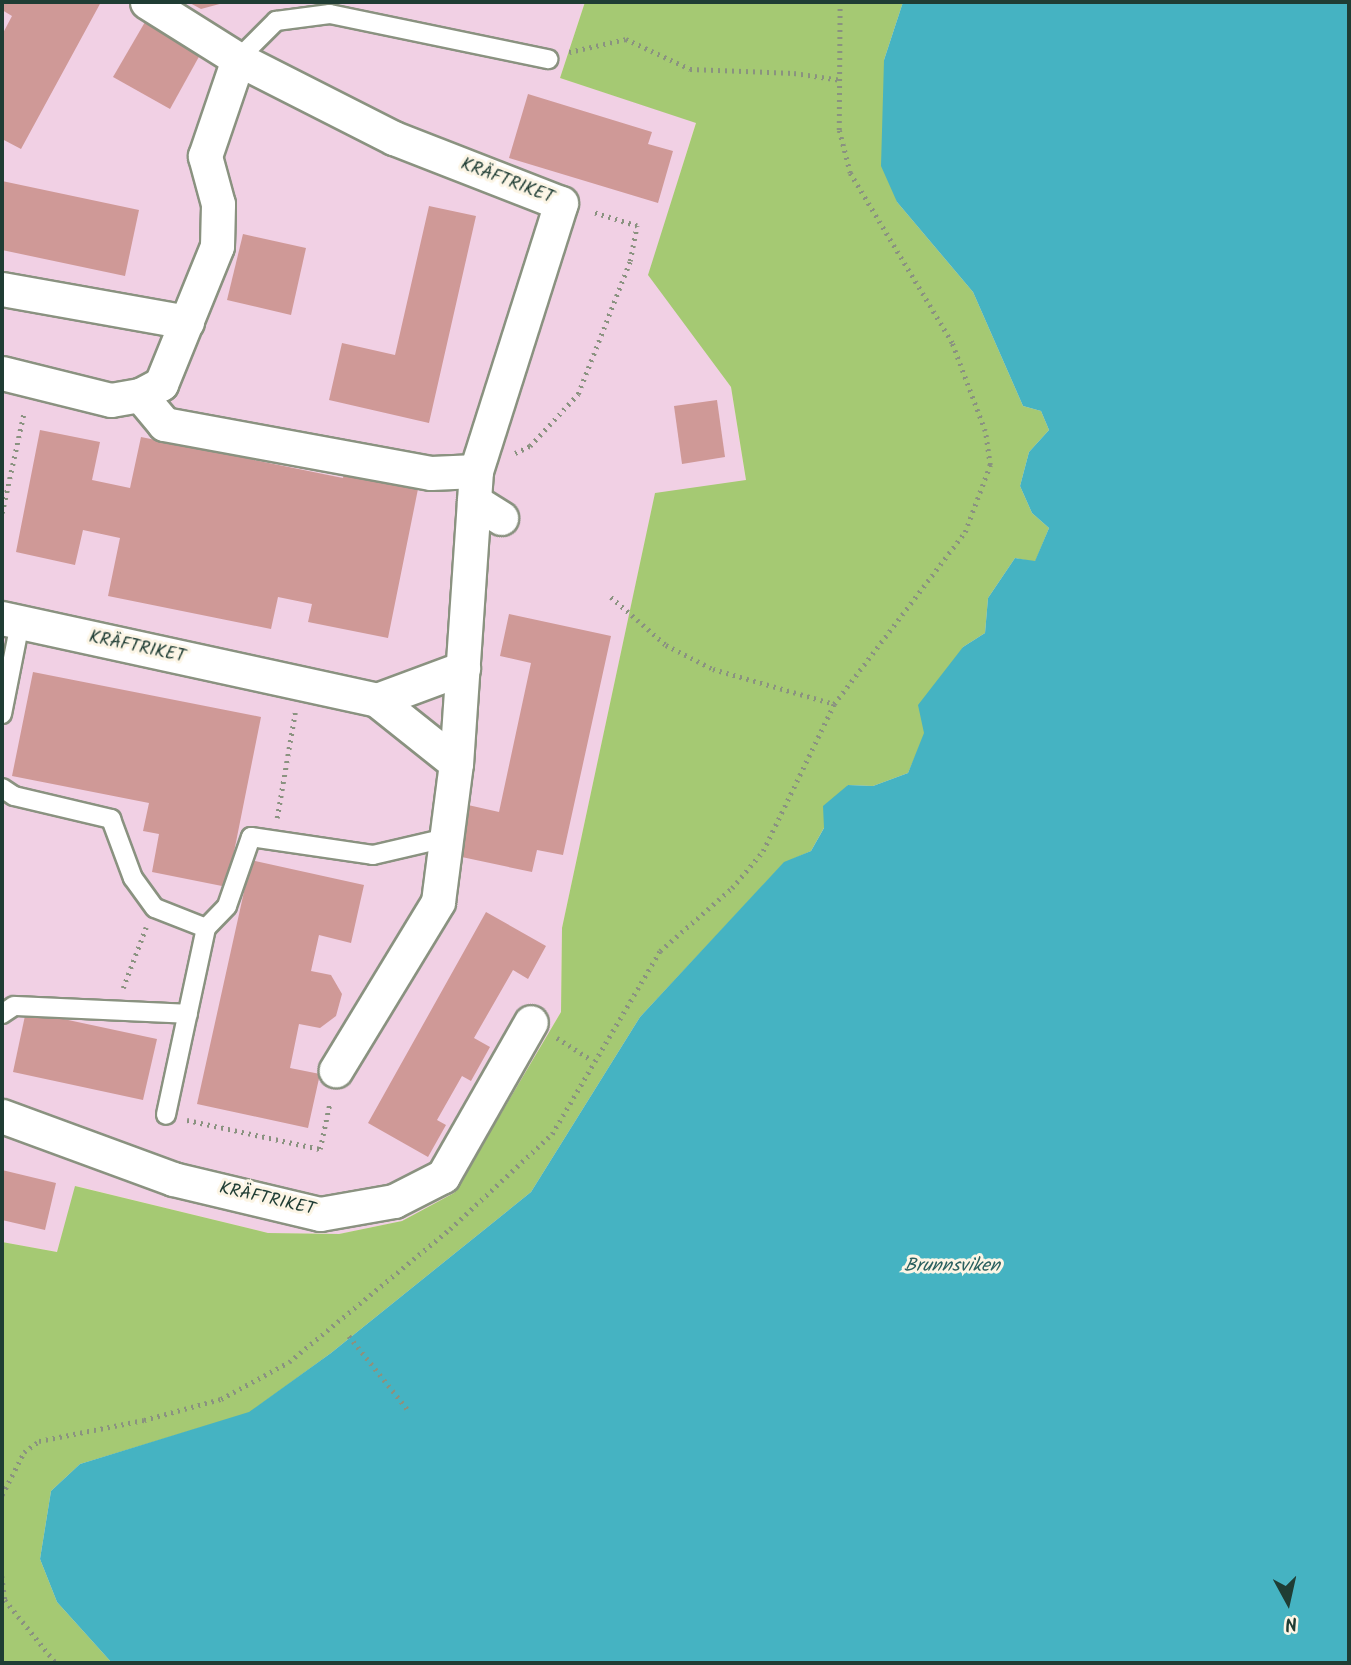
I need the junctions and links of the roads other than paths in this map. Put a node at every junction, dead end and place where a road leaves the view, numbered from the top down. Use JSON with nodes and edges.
{"nodes":[{"id":1,"x":147,"y":2,"type":"edge"},
{"id":2,"x":238,"y":59,"type":"junction"},
{"id":3,"x":548,"y":59,"type":"road end"},
{"id":4,"x":2,"y":289,"type":"edge"},
{"id":5,"x":187,"y":322,"type":"junction"},
{"id":6,"x":16,"y":377,"type":"edge"},
{"id":7,"x":140,"y":395,"type":"junction"},
{"id":8,"x":484,"y":497,"type":"junction"},
{"id":9,"x":11,"y":620,"type":"edge"},
{"id":10,"x":463,"y":668,"type":"junction"},
{"id":11,"x":377,"y":700,"type":"junction"},
{"id":12,"x":2,"y":714,"type":"edge"},
{"id":13,"x":456,"y":763,"type":"junction"},
{"id":14,"x":2,"y":788,"type":"edge"},
{"id":15,"x":446,"y":838,"type":"junction"},
{"id":16,"x":206,"y":928,"type":"junction"},
{"id":17,"x":2,"y":1014,"type":"edge"},
{"id":18,"x":188,"y":1014,"type":"junction"},
{"id":19,"x":531,"y":1023,"type":"road end"},
{"id":20,"x":336,"y":1070,"type":"road end"},
{"id":21,"x":166,"y":1115,"type":"road end"},
{"id":22,"x":2,"y":1116,"type":"edge"}],
"edges":[{"from":1,"to":2,"type":"street","name":"KRÄFTRIKET"},
{"from":2,"to":3,"type":"lane"},
{"from":2,"to":5,"type":"street"},
{"from":2,"to":8,"type":"street","name":"KRÄFTRIKET"},
{"from":4,"to":5,"type":"street"},
{"from":5,"to":7,"type":"street"},
{"from":6,"to":7,"type":"street"},
{"from":7,"to":8,"type":"street"},
{"from":8,"to":10,"type":"street","name":"KRÄFTRIKET"},
{"from":9,"to":11,"type":"street","name":"KRÄFTRIKET"},
{"from":9,"to":12,"type":"lane","name":"KRÄFTRIKET"},
{"from":10,"to":11,"type":"street"},
{"from":10,"to":13,"type":"street","name":"KRÄFTRIKET"},
{"from":11,"to":13,"type":"street","name":"KRÄFTRIKET"},
{"from":13,"to":15,"type":"street","name":"KRÄFTRIKET"},
{"from":14,"to":16,"type":"lane"},
{"from":15,"to":16,"type":"lane"},
{"from":15,"to":20,"type":"street","name":"KRÄFTRIKET"},
{"from":16,"to":18,"type":"lane"},
{"from":17,"to":18,"type":"lane"},
{"from":18,"to":21,"type":"lane"},
{"from":19,"to":22,"type":"street","name":"KRÄFTRIKET"}]}
